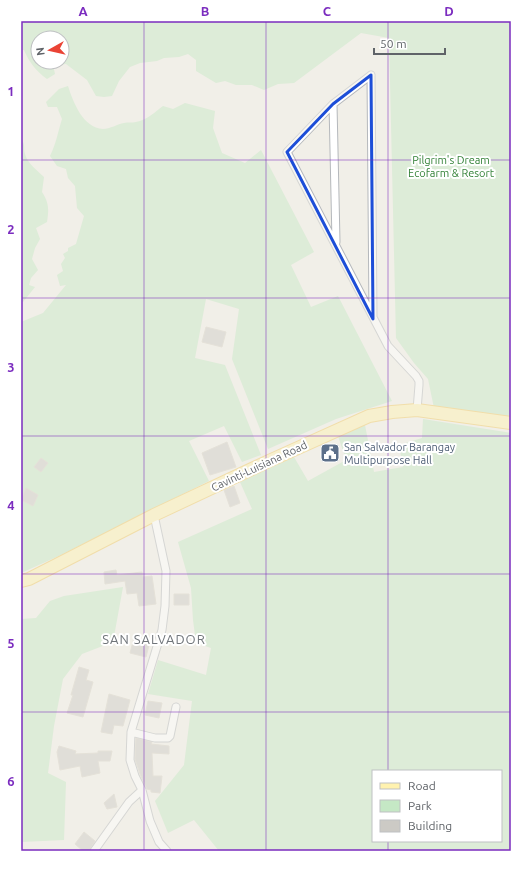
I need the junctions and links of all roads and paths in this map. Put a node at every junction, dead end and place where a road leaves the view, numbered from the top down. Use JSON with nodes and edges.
{"nodes":[{"id":1,"x":333,"y":104,"type":"junction"},
{"id":2,"x":336,"y":244,"type":"junction"},
{"id":3,"x":373,"y":319,"type":"junction"},
{"id":4,"x":417,"y":410,"type":"junction"},
{"id":5,"x":511,"y":423,"type":"edge"},
{"id":6,"x":154,"y":515,"type":"junction"},
{"id":7,"x":21,"y":581,"type":"edge"},
{"id":8,"x":176,"y":707,"type":"dead end"},
{"id":9,"x":131,"y":732,"type":"junction"},
{"id":10,"x":142,"y":790,"type":"junction"},
{"id":11,"x":94,"y":851,"type":"edge"},
{"id":12,"x":167,"y":851,"type":"edge"}],
"edges":[{"from":1,"to":2,"type":"street"},
{"from":1,"to":2,"type":"street"},
{"from":1,"to":3,"type":"street"},
{"from":2,"to":3,"type":"street"},
{"from":3,"to":4,"type":"street"},
{"from":4,"to":5,"type":"main road","name":"Cavinti-Luisiana Road"},
{"from":4,"to":6,"type":"main road","name":"Cavinti-Luisiana Road"},
{"from":6,"to":7,"type":"main road","name":"Cavinti-Luisiana Road"},
{"from":6,"to":9,"type":"street"},
{"from":8,"to":9,"type":"street"},
{"from":9,"to":10,"type":"street"},
{"from":10,"to":11,"type":"street"},
{"from":10,"to":12,"type":"street"}]}
